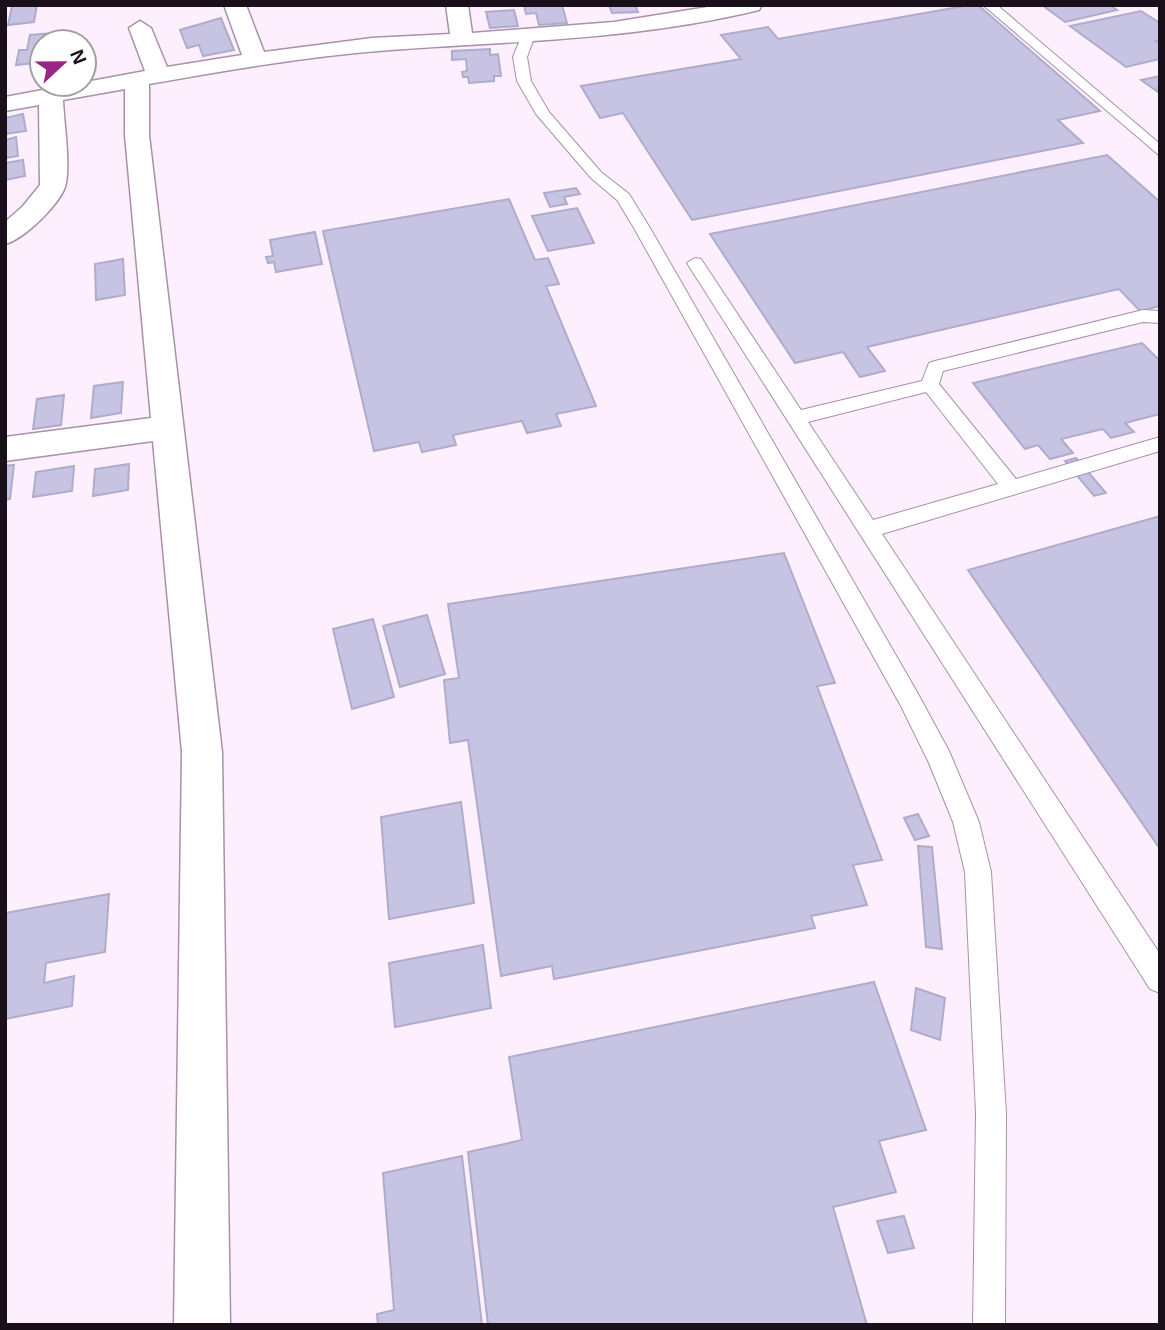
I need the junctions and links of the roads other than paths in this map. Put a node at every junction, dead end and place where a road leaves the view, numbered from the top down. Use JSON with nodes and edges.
{"nodes":[{"id":1,"x":235,"y":5,"type":"edge"},
{"id":2,"x":457,"y":5,"type":"edge"},
{"id":3,"x":751,"y":5,"type":"edge"},
{"id":4,"x":989,"y":5,"type":"edge"},
{"id":5,"x":141,"y":28,"type":"dead end"},
{"id":6,"x":527,"y":38,"type":"junction"},
{"id":7,"x":462,"y":39,"type":"junction"},
{"id":8,"x":255,"y":60,"type":"junction"},
{"id":9,"x":148,"y":77,"type":"junction"},
{"id":10,"x":98,"y":87,"type":"edge"},
{"id":11,"x":40,"y":98,"type":"edge"},
{"id":12,"x":51,"y":98,"type":"edge"},
{"id":13,"x":5,"y":104,"type":"edge"},
{"id":14,"x":1160,"y":152,"type":"edge"},
{"id":15,"x":5,"y":236,"type":"edge"},
{"id":16,"x":695,"y":263,"type":"dead end"},
{"id":17,"x":1160,"y":317,"type":"edge"},
{"id":18,"x":930,"y":385,"type":"junction"},
{"id":19,"x":796,"y":418,"type":"junction"},
{"id":20,"x":169,"y":428,"type":"junction"},
{"id":21,"x":1160,"y":444,"type":"edge"},
{"id":22,"x":5,"y":449,"type":"edge"},
{"id":23,"x":1012,"y":488,"type":"junction"},
{"id":24,"x":868,"y":530,"type":"junction"},
{"id":25,"x":1160,"y":979,"type":"edge"},
{"id":26,"x":202,"y":1325,"type":"edge"},
{"id":27,"x":989,"y":1325,"type":"edge"}],
"edges":[{"from":1,"to":8,"type":"street"},
{"from":2,"to":7,"type":"street"},
{"from":3,"to":6,"type":"street"},
{"from":4,"to":14,"type":"lane"},
{"from":5,"to":9,"type":"street"},
{"from":6,"to":7,"type":"street"},
{"from":6,"to":27,"type":"lane"},
{"from":7,"to":8,"type":"street"},
{"from":8,"to":9,"type":"street"},
{"from":9,"to":10,"type":"street"},
{"from":9,"to":20,"type":"street"},
{"from":11,"to":13,"type":"street"},
{"from":12,"to":15,"type":"street"},
{"from":16,"to":19,"type":"lane"},
{"from":17,"to":18,"type":"lane"},
{"from":18,"to":19,"type":"lane"},
{"from":18,"to":23,"type":"lane"},
{"from":19,"to":24,"type":"lane"},
{"from":20,"to":22,"type":"street"},
{"from":20,"to":26,"type":"street"},
{"from":21,"to":23,"type":"lane"},
{"from":23,"to":24,"type":"lane"},
{"from":24,"to":25,"type":"lane"}]}
